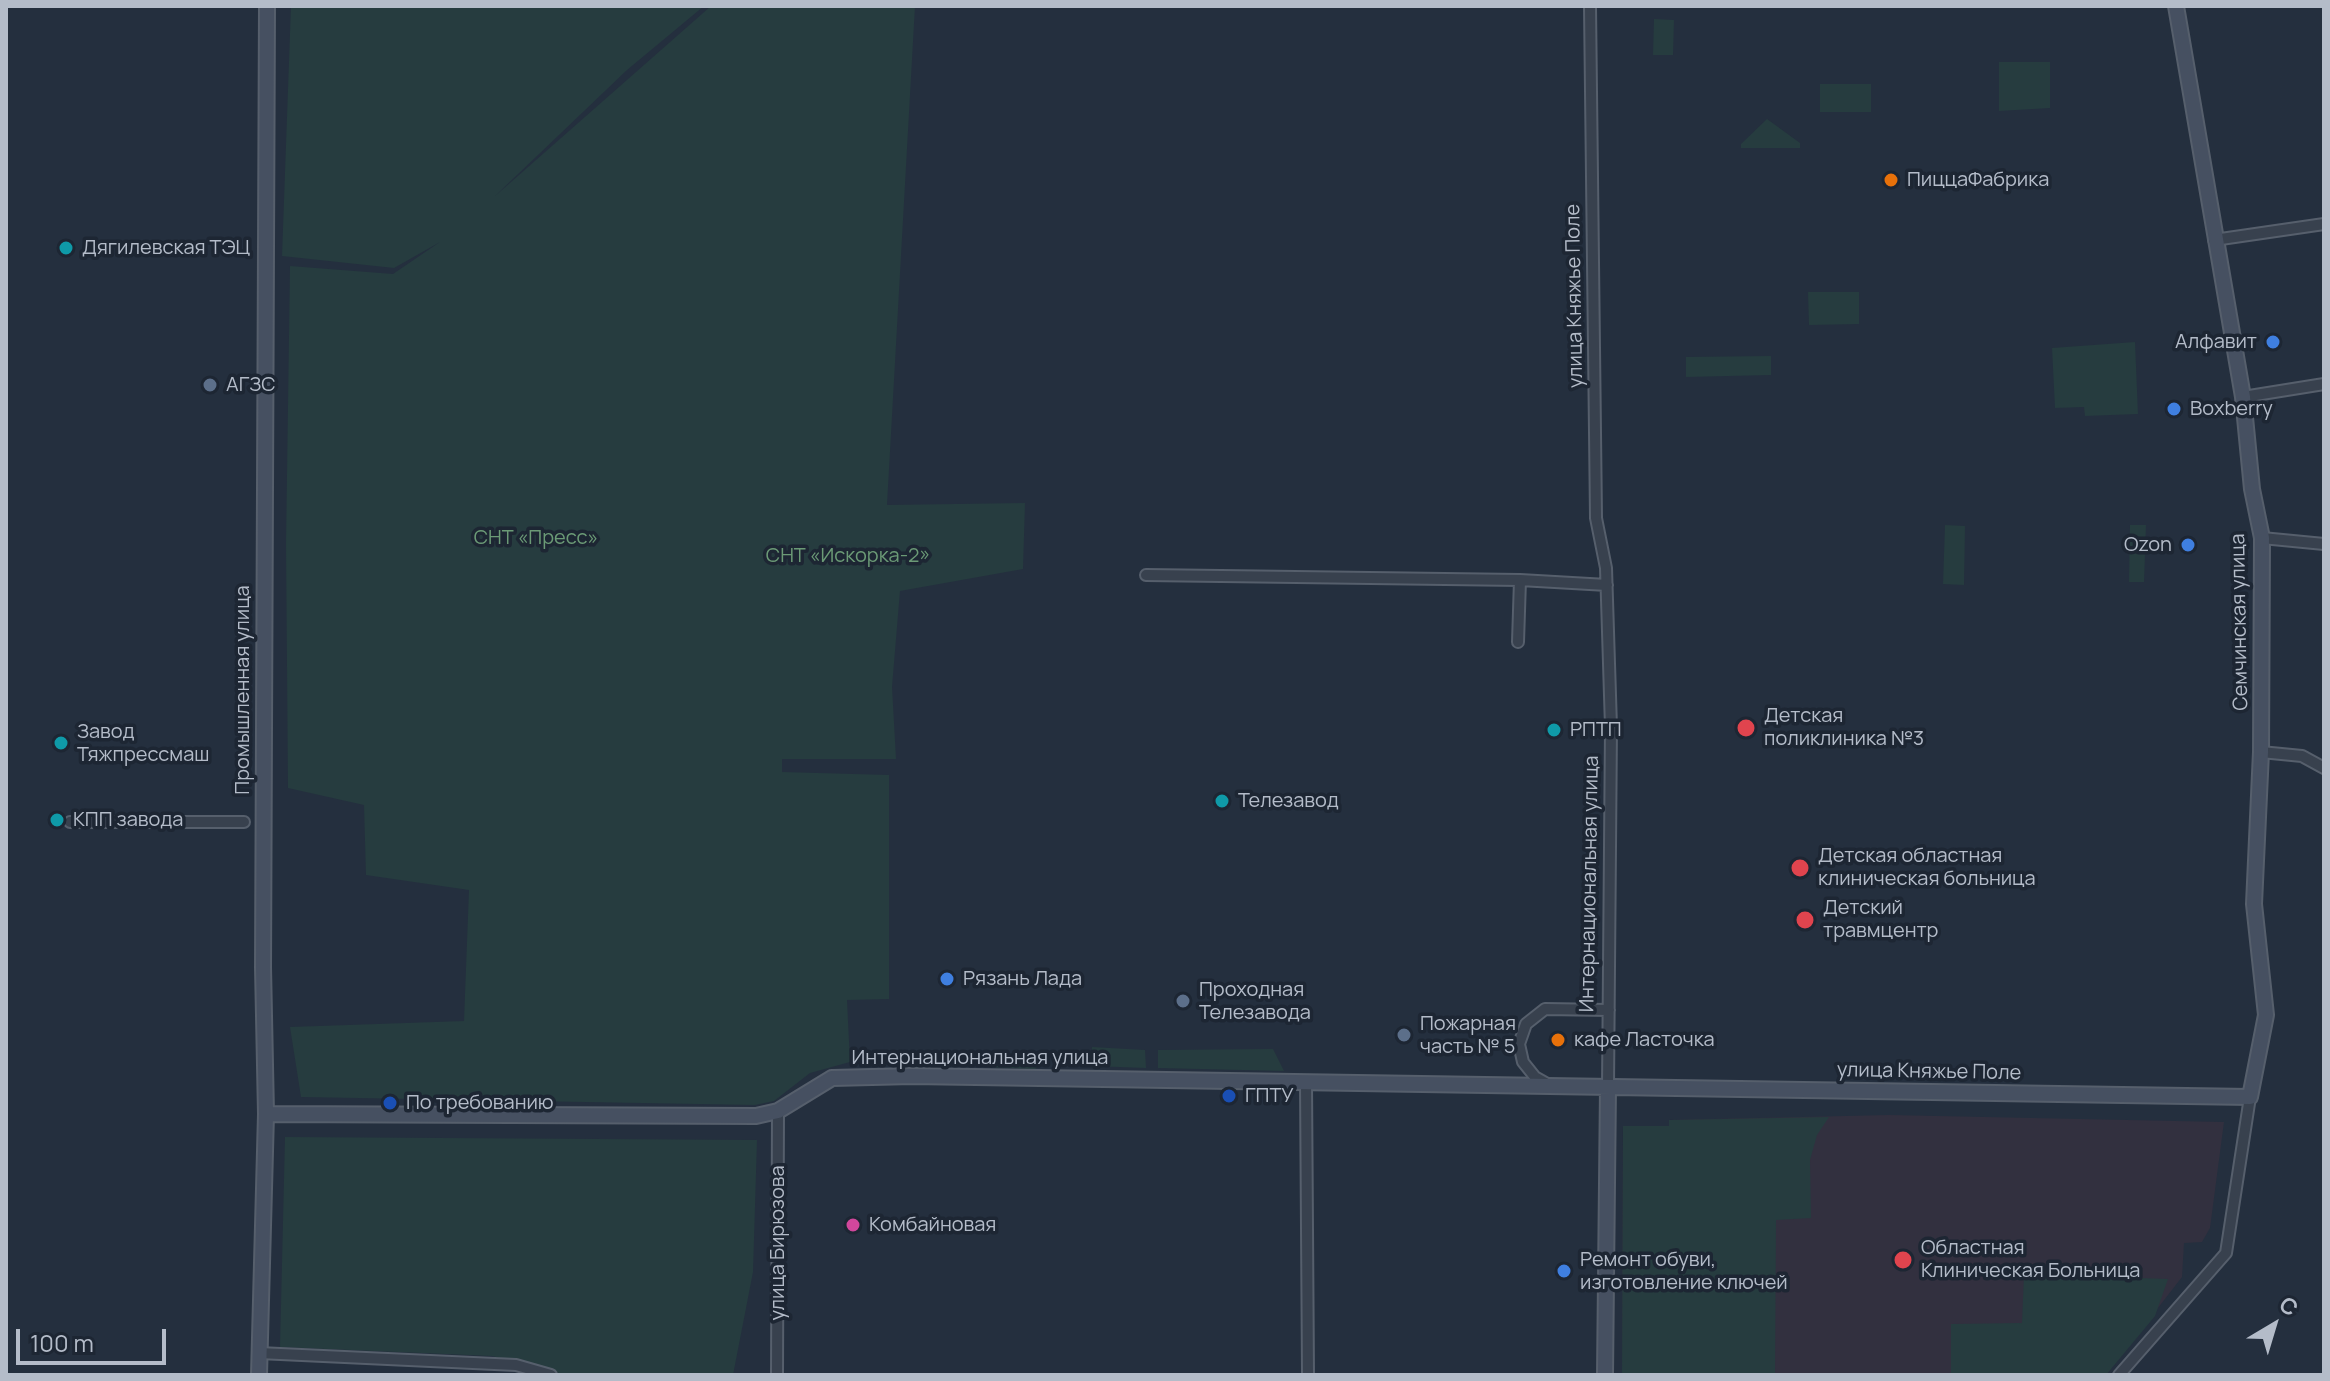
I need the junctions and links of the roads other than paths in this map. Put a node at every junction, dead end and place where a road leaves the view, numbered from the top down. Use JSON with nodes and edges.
{"nodes":[{"id":1,"x":267,"y":6,"type":"edge"},
{"id":2,"x":1590,"y":6,"type":"edge"},
{"id":3,"x":2176,"y":6,"type":"edge"},
{"id":4,"x":2324,"y":224,"type":"edge"},
{"id":5,"x":2214,"y":240,"type":"junction"},
{"id":6,"x":2324,"y":384,"type":"edge"},
{"id":7,"x":2243,"y":397,"type":"junction"},
{"id":8,"x":2262,"y":538,"type":"junction"},
{"id":9,"x":2324,"y":544,"type":"edge"},
{"id":10,"x":1146,"y":575,"type":"dead end"},
{"id":11,"x":1520,"y":580,"type":"junction"},
{"id":12,"x":1607,"y":585,"type":"junction"},
{"id":13,"x":1518,"y":642,"type":"dead end"},
{"id":14,"x":2261,"y":752,"type":"junction"},
{"id":15,"x":2324,"y":768,"type":"edge"},
{"id":16,"x":70,"y":822,"type":"dead end"},
{"id":17,"x":244,"y":822,"type":"dead end"},
{"id":18,"x":1609,"y":1010,"type":"junction"},
{"id":19,"x":1523,"y":1062,"type":"junction"},
{"id":20,"x":1306,"y":1082,"type":"junction"},
{"id":21,"x":1504,"y":1085,"type":"junction"},
{"id":22,"x":1551,"y":1086,"type":"junction"},
{"id":23,"x":1608,"y":1087,"type":"junction"},
{"id":24,"x":2250,"y":1097,"type":"junction"},
{"id":25,"x":778,"y":1111,"type":"junction"},
{"id":26,"x":266,"y":1114,"type":"junction"},
{"id":27,"x":259,"y":1353,"type":"junction"},
{"id":28,"x":259,"y":1375,"type":"edge"},
{"id":29,"x":551,"y":1375,"type":"edge"},
{"id":30,"x":777,"y":1375,"type":"edge"},
{"id":31,"x":1308,"y":1375,"type":"edge"},
{"id":32,"x":1605,"y":1375,"type":"edge"},
{"id":33,"x":2119,"y":1375,"type":"edge"}],
"edges":[{"from":1,"to":26,"type":"street","name":"Промышленная улица"},
{"from":2,"to":12,"type":"street","name":"улица Княжье Поле"},
{"from":3,"to":5,"type":"street","name":"Семчинская улица"},
{"from":4,"to":5,"type":"street"},
{"from":5,"to":7,"type":"street","name":"Семчинская улица"},
{"from":6,"to":7,"type":"street"},
{"from":7,"to":8,"type":"street","name":"Семчинская улица"},
{"from":8,"to":9,"type":"street"},
{"from":8,"to":14,"type":"street","name":"Семчинская улица"},
{"from":10,"to":11,"type":"street"},
{"from":11,"to":12,"type":"street"},
{"from":11,"to":13,"type":"street"},
{"from":12,"to":18,"type":"street","name":"Интернациональная улица"},
{"from":14,"to":15,"type":"street"},
{"from":14,"to":24,"type":"street","name":"Семчинская улица"},
{"from":16,"to":17,"type":"street"},
{"from":18,"to":19,"type":"street"},
{"from":18,"to":23,"type":"street","name":"Интернациональная улица"},
{"from":19,"to":21,"type":"street"},
{"from":19,"to":22,"type":"street"},
{"from":20,"to":21,"type":"street","name":"Интернациональная улица"},
{"from":20,"to":25,"type":"street","name":"Интернациональная улица"},
{"from":20,"to":31,"type":"street"},
{"from":21,"to":22,"type":"street","name":"Интернациональная улица"},
{"from":22,"to":23,"type":"street","name":"Интернациональная улица"},
{"from":23,"to":24,"type":"street","name":"улица Княжье Поле"},
{"from":23,"to":32,"type":"street","name":"Интернациональная улица"},
{"from":24,"to":33,"type":"street"},
{"from":25,"to":26,"type":"street","name":"Интернациональная улица"},
{"from":25,"to":30,"type":"street","name":"улица Бирюзова"},
{"from":26,"to":27,"type":"street","name":"Промышленная улица"},
{"from":27,"to":28,"type":"street","name":"Промышленная улица"},
{"from":27,"to":29,"type":"street"}]}
